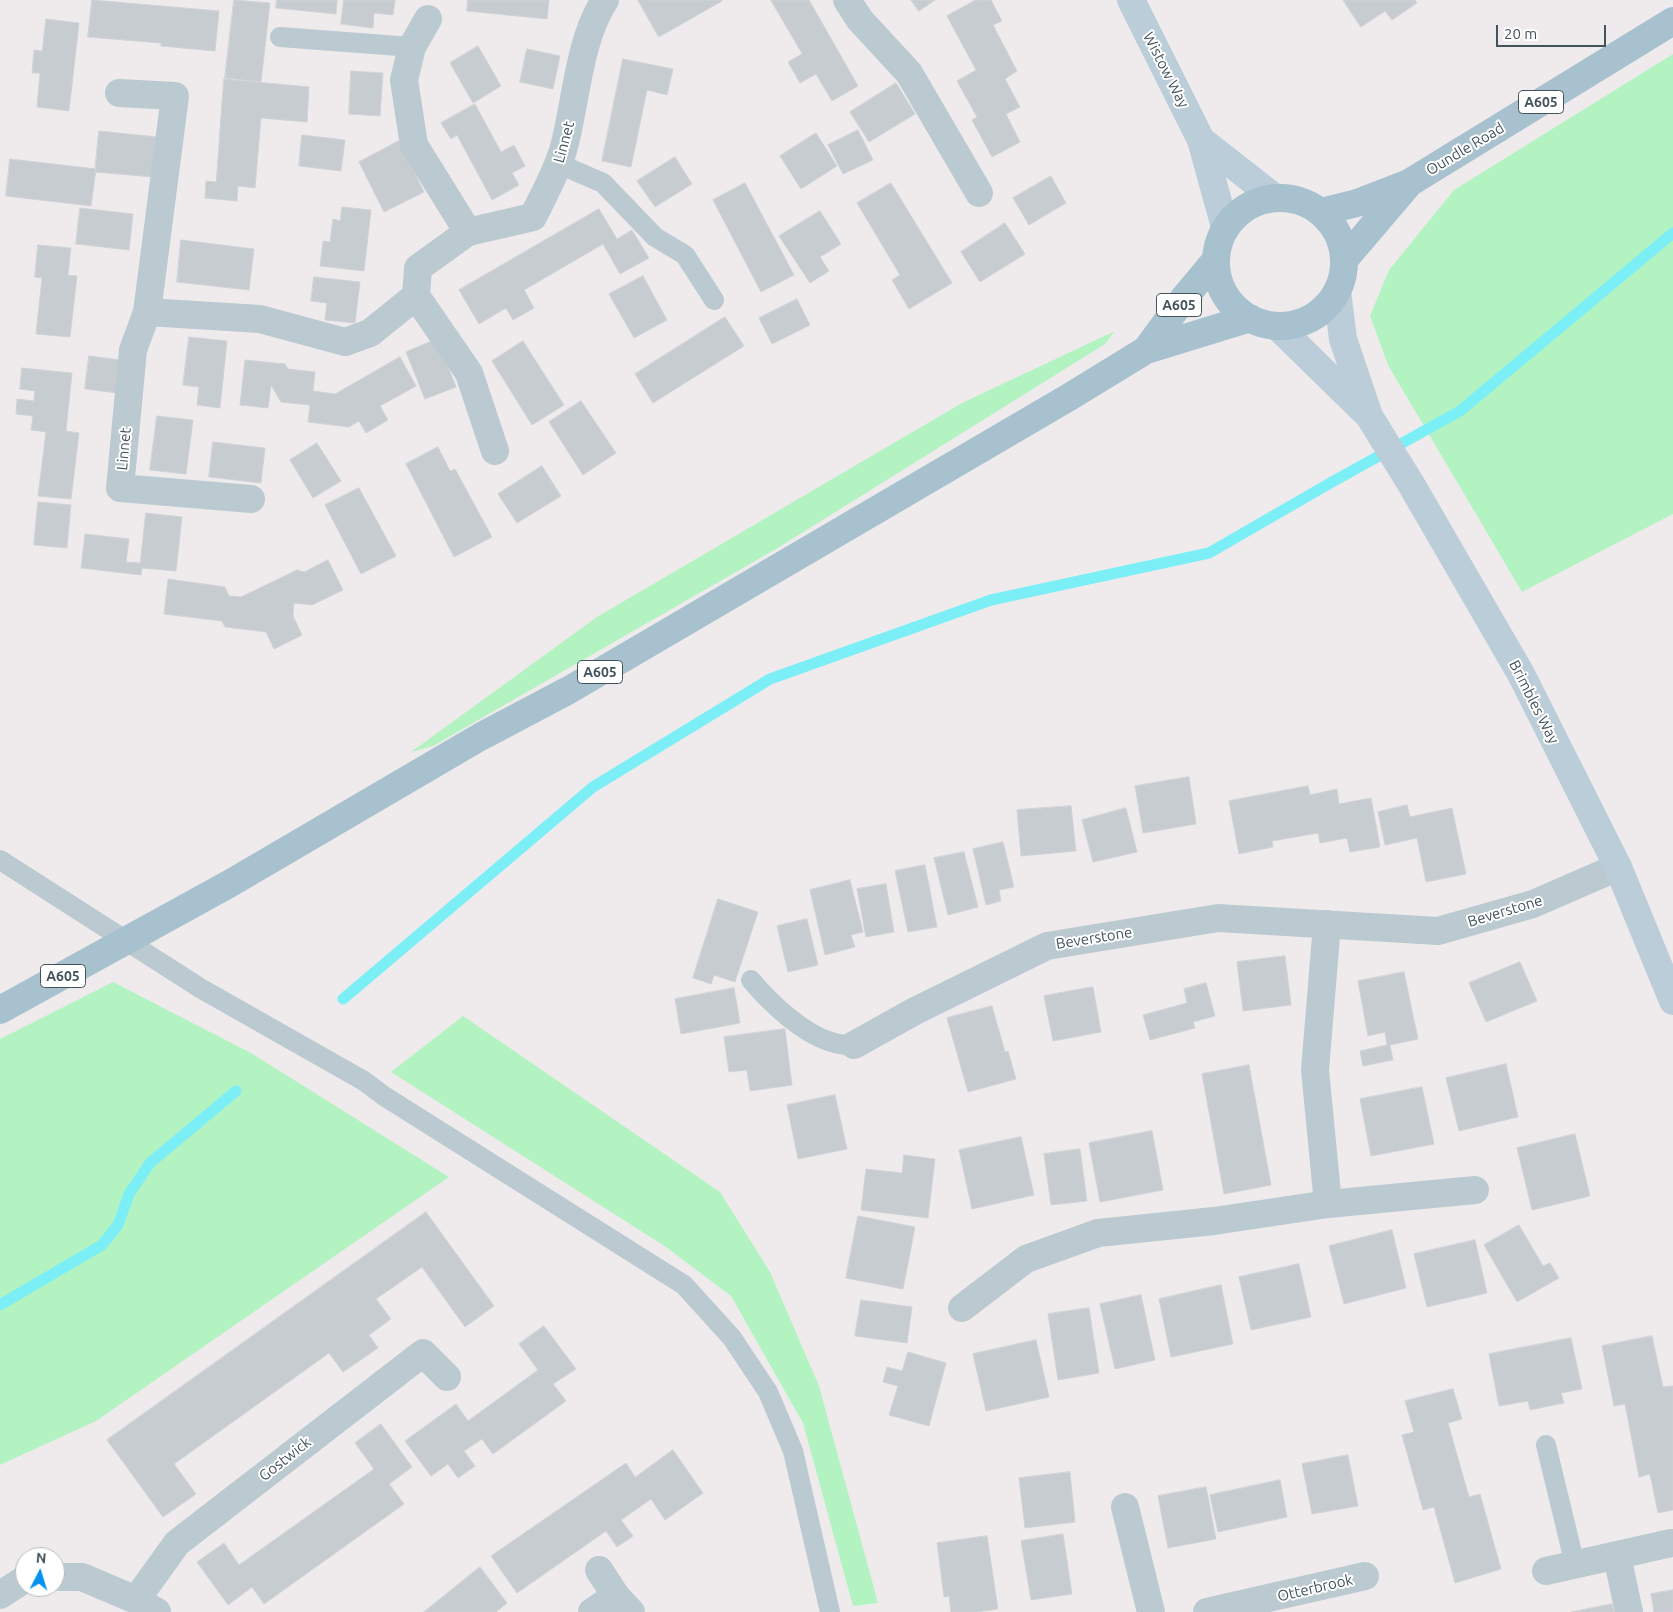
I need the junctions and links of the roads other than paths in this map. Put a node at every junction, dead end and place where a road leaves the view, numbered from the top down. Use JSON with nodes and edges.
{"nodes":[{"id":1,"x":605,"y":0,"type":"edge"},
{"id":2,"x":847,"y":0,"type":"edge"},
{"id":3,"x":1131,"y":0,"type":"edge"},
{"id":4,"x":428,"y":19,"type":"dead end"},
{"id":5,"x":1673,"y":21,"type":"edge"},
{"id":6,"x":280,"y":37,"type":"dead end"},
{"id":7,"x":412,"y":47,"type":"junction"},
{"id":8,"x":119,"y":93,"type":"dead end"},
{"id":9,"x":1201,"y":140,"type":"junction"},
{"id":10,"x":559,"y":164,"type":"junction"},
{"id":11,"x":1410,"y":183,"type":"junction"},
{"id":12,"x":979,"y":193,"type":"dead end"},
{"id":13,"x":1275,"y":198,"type":"junction"},
{"id":14,"x":1321,"y":212,"type":"junction"},
{"id":15,"x":1225,"y":227,"type":"junction"},
{"id":16,"x":468,"y":232,"type":"junction"},
{"id":17,"x":1344,"y":260,"type":"junction"},
{"id":18,"x":1215,"y":261,"type":"junction"},
{"id":19,"x":1337,"y":291,"type":"junction"},
{"id":20,"x":416,"y":296,"type":"junction"},
{"id":21,"x":714,"y":300,"type":"dead end"},
{"id":22,"x":147,"y":312,"type":"junction"},
{"id":23,"x":1250,"y":318,"type":"junction"},
{"id":24,"x":1277,"y":326,"type":"junction"},
{"id":25,"x":1146,"y":350,"type":"junction"},
{"id":26,"x":1369,"y":416,"type":"junction"},
{"id":27,"x":495,"y":451,"type":"dead end"},
{"id":28,"x":251,"y":499,"type":"dead end"},
{"id":29,"x":0,"y":860,"type":"edge"},
{"id":30,"x":1618,"y":867,"type":"junction"},
{"id":31,"x":1327,"y":924,"type":"junction"},
{"id":32,"x":125,"y":940,"type":"junction"},
{"id":33,"x":751,"y":980,"type":"dead end"},
{"id":34,"x":1673,"y":1001,"type":"edge"},
{"id":35,"x":0,"y":1010,"type":"edge"},
{"id":36,"x":854,"y":1045,"type":"joint"},
{"id":37,"x":1475,"y":1190,"type":"dead end"},
{"id":38,"x":1328,"y":1204,"type":"junction"},
{"id":39,"x":962,"y":1308,"type":"dead end"},
{"id":40,"x":447,"y":1377,"type":"dead end"},
{"id":41,"x":1546,"y":1445,"type":"dead end"},
{"id":42,"x":1125,"y":1507,"type":"dead end"},
{"id":43,"x":1671,"y":1543,"type":"dead end"},
{"id":44,"x":1616,"y":1556,"type":"junction"},
{"id":45,"x":1576,"y":1565,"type":"junction"},
{"id":46,"x":599,"y":1570,"type":"dead end"},
{"id":47,"x":1546,"y":1572,"type":"dead end"},
{"id":48,"x":1365,"y":1576,"type":"dead end"},
{"id":49,"x":65,"y":1577,"type":"edge"},
{"id":50,"x":15,"y":1585,"type":"edge"},
{"id":51,"x":0,"y":1595,"type":"edge"},
{"id":52,"x":623,"y":1604,"type":"edge"},
{"id":53,"x":146,"y":1606,"type":"edge"},
{"id":54,"x":592,"y":1612,"type":"edge"},
{"id":55,"x":830,"y":1612,"type":"edge"},
{"id":56,"x":1151,"y":1612,"type":"edge"},
{"id":57,"x":1207,"y":1612,"type":"edge"},
{"id":58,"x":1629,"y":1612,"type":"edge"}],
"edges":[{"from":1,"to":10,"type":"street","name":"Linnet"},
{"from":2,"to":12,"type":"street"},
{"from":3,"to":9,"type":"street","name":"Wistow Way"},
{"from":4,"to":7,"type":"street"},
{"from":5,"to":11,"type":"main road","name":"Oundle Road","number":"A605"},
{"from":6,"to":7,"type":"lane"},
{"from":7,"to":16,"type":"street"},
{"from":8,"to":22,"type":"street","name":"Linnet"},
{"from":9,"to":13,"type":"street","name":"Wistow Way"},
{"from":9,"to":15,"type":"street","name":"Wistow Way"},
{"from":10,"to":16,"type":"street","name":"Linnet"},
{"from":10,"to":21,"type":"lane"},
{"from":11,"to":14,"type":"main road","name":"Oundle Road","number":"A605"},
{"from":11,"to":17,"type":"main road","name":"Oundle Road","number":"A605"},
{"from":13,"to":14,"type":"main road"},
{"from":13,"to":15,"type":"main road"},
{"from":14,"to":17,"type":"main road"},
{"from":15,"to":18,"type":"main road"},
{"from":16,"to":20,"type":"street","name":"Linnet"},
{"from":17,"to":19,"type":"main road"},
{"from":18,"to":23,"type":"main road"},
{"from":18,"to":25,"type":"main road","number":"A605"},
{"from":19,"to":24,"type":"main road"},
{"from":19,"to":26,"type":"street","name":"Brimbles Way"},
{"from":20,"to":22,"type":"street"},
{"from":20,"to":27,"type":"street"},
{"from":22,"to":28,"type":"street","name":"Linnet"},
{"from":23,"to":24,"type":"main road"},
{"from":23,"to":25,"type":"main road","number":"A605"},
{"from":24,"to":26,"type":"street","name":"Brimbles Way"},
{"from":25,"to":32,"type":"main road","number":"A605"},
{"from":26,"to":30,"type":"street","name":"Brimbles Way"},
{"from":29,"to":32,"type":"lane"},
{"from":30,"to":31,"type":"street","name":"Beverstone"},
{"from":30,"to":34,"type":"street","name":"Brimbles Way"},
{"from":31,"to":36,"type":"street","name":"Beverstone"},
{"from":31,"to":38,"type":"street"},
{"from":32,"to":35,"type":"main road","number":"A605"},
{"from":32,"to":55,"type":"lane"},
{"from":33,"to":36,"type":"lane"},
{"from":37,"to":38,"type":"street"},
{"from":38,"to":39,"type":"street"},
{"from":40,"to":53,"type":"street","name":"Gostwick"},
{"from":41,"to":45,"type":"lane"},
{"from":42,"to":56,"type":"street"},
{"from":43,"to":44,"type":"street"},
{"from":44,"to":45,"type":"street"},
{"from":44,"to":58,"type":"street"},
{"from":45,"to":47,"type":"street"},
{"from":46,"to":52,"type":"street"},
{"from":48,"to":57,"type":"street","name":"Otterbrook"},
{"from":49,"to":53,"type":"street","name":"Gostwick"},
{"from":50,"to":51,"type":"street"},
{"from":52,"to":54,"type":"street"}]}
